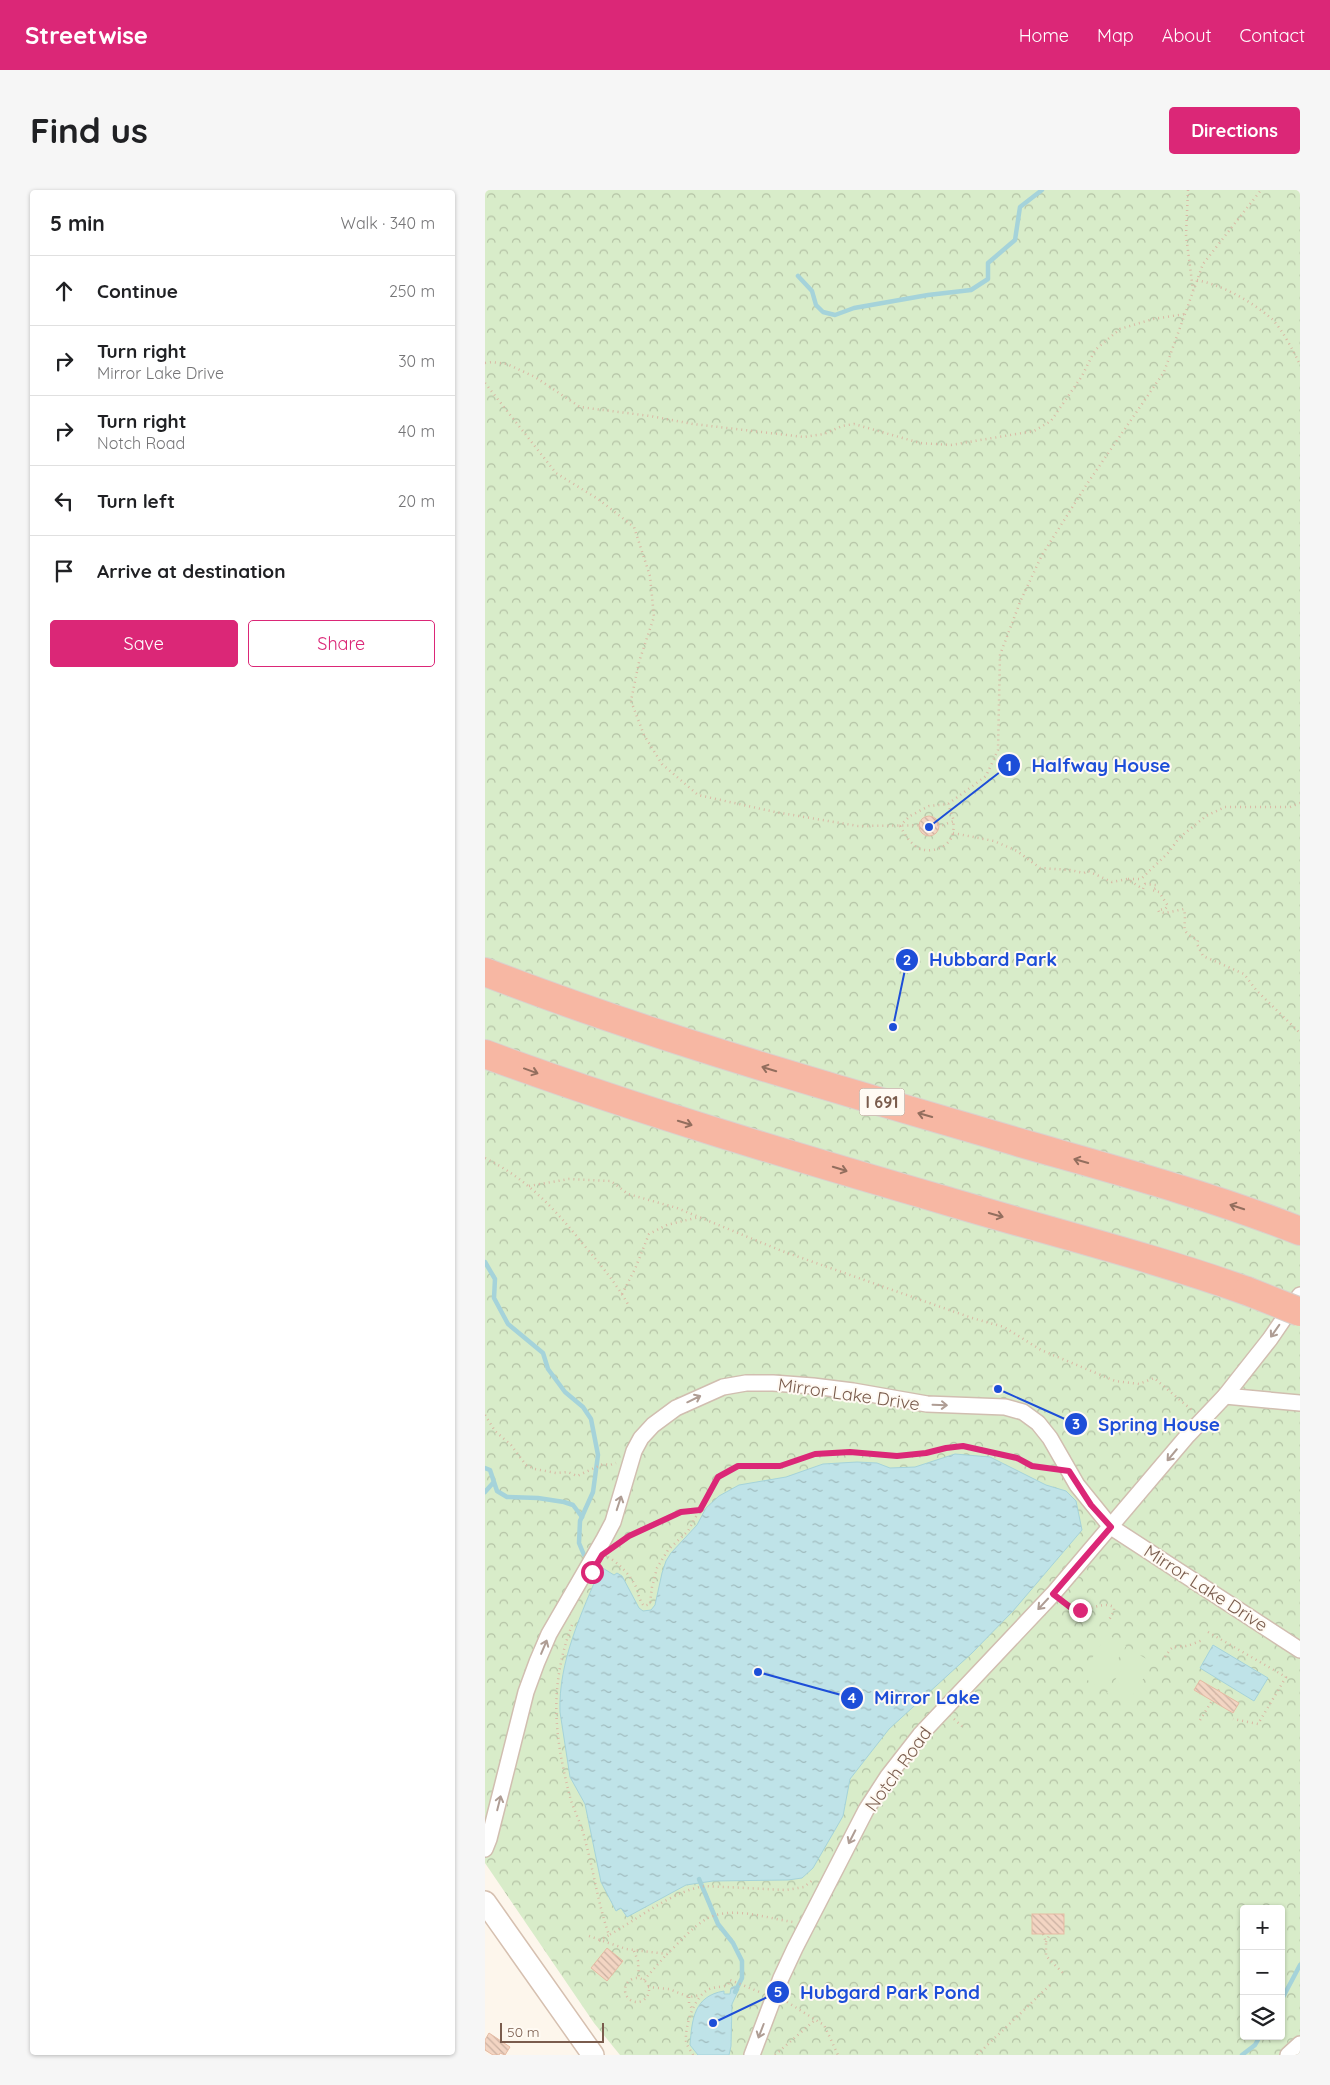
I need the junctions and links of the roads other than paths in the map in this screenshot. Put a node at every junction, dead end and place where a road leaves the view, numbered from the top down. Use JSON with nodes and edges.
{"nodes":[{"id":1,"x":485,"y":972,"type":"edge"},
{"id":2,"x":485,"y":1054,"type":"edge"},
{"id":3,"x":1291,"y":1228,"type":"edge"},
{"id":4,"x":1300,"y":1295,"type":"edge"},
{"id":5,"x":1300,"y":1312,"type":"edge"},
{"id":6,"x":1225,"y":1396,"type":"junction"},
{"id":7,"x":1300,"y":1403,"type":"edge"},
{"id":8,"x":1111,"y":1527,"type":"junction"},
{"id":9,"x":1300,"y":1650,"type":"edge"},
{"id":10,"x":485,"y":1850,"type":"edge"},
{"id":11,"x":485,"y":1902,"type":"edge"},
{"id":12,"x":1300,"y":2044,"type":"edge"},
{"id":13,"x":593,"y":2055,"type":"edge"},
{"id":14,"x":752,"y":2055,"type":"edge"},
{"id":15,"x":1289,"y":2055,"type":"edge"}],
"edges":[{"from":3,"to":1,"type":"highway","number":"I 691","one_way":true},
{"from":2,"to":5,"type":"highway","one_way":true,"bridge":true},
{"from":4,"to":6,"type":"street","name":"Notch Road","one_way":true},
{"from":6,"to":7,"type":"street"},
{"from":6,"to":8,"type":"street","name":"Notch Road","one_way":true},
{"from":8,"to":9,"type":"street","name":"Mirror Lake Drive"},
{"from":10,"to":8,"type":"street","name":"Mirror Lake Drive","one_way":true},
{"from":8,"to":14,"type":"street","name":"Notch Road","one_way":true},
{"from":11,"to":13,"type":"main road"},
{"from":12,"to":15,"type":"street"}]}
